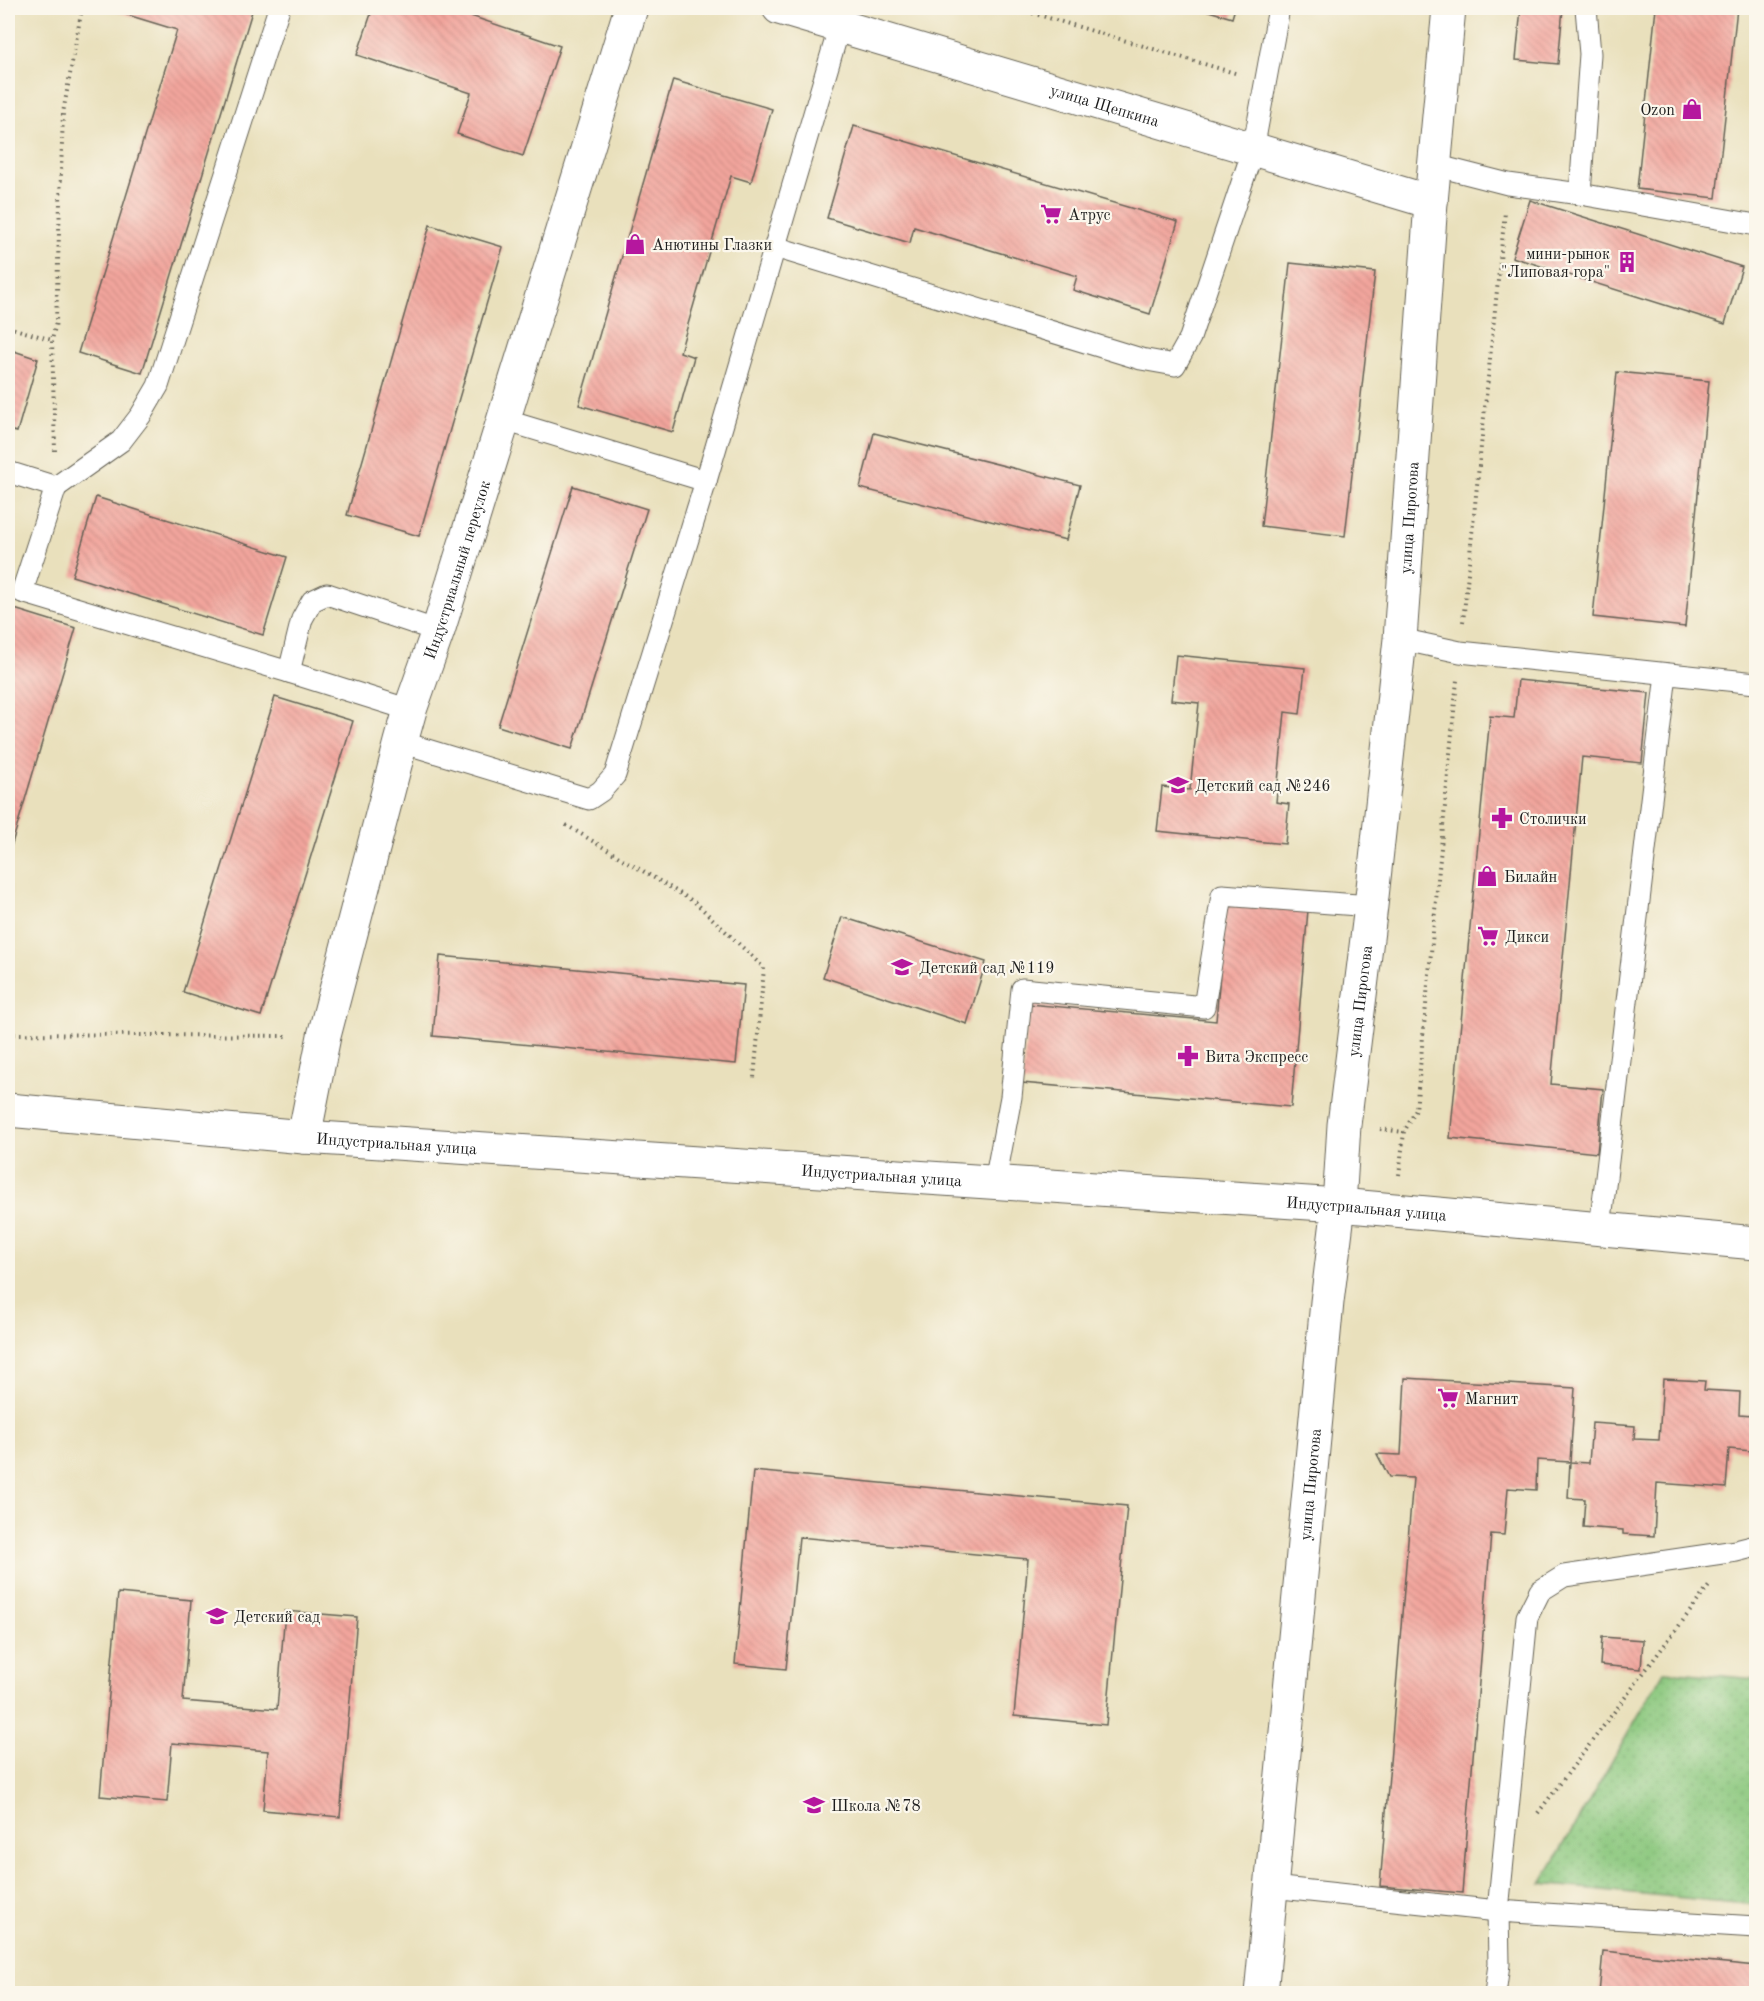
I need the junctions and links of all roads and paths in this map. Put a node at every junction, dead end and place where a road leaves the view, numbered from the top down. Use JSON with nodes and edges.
{"nodes":[{"id":1,"x":82,"y":8,"type":"edge"},
{"id":2,"x":279,"y":8,"type":"edge"},
{"id":3,"x":631,"y":8,"type":"edge"},
{"id":4,"x":779,"y":8,"type":"edge"},
{"id":5,"x":1015,"y":8,"type":"edge"},
{"id":6,"x":1278,"y":8,"type":"edge"},
{"id":7,"x":1449,"y":8,"type":"edge"},
{"id":8,"x":1586,"y":8,"type":"edge"},
{"id":9,"x":842,"y":17,"type":"edge"},
{"id":10,"x":1265,"y":81,"type":"junction"},
{"id":11,"x":1253,"y":150,"type":"junction"},
{"id":12,"x":1434,"y":165,"type":"junction"},
{"id":13,"x":1580,"y":194,"type":"junction"},
{"id":14,"x":1431,"y":202,"type":"junction"},
{"id":15,"x":1756,"y":225,"type":"edge"},
{"id":16,"x":775,"y":247,"type":"junction"},
{"id":17,"x":8,"y":327,"type":"edge"},
{"id":18,"x":52,"y":340,"type":"junction"},
{"id":19,"x":504,"y":420,"type":"junction"},
{"id":20,"x":8,"y":472,"type":"edge"},
{"id":21,"x":706,"y":481,"type":"junction"},
{"id":22,"x":56,"y":487,"type":"junction"},
{"id":23,"x":15,"y":590,"type":"edge"},
{"id":24,"x":438,"y":631,"type":"junction"},
{"id":25,"x":1400,"y":639,"type":"junction"},
{"id":26,"x":289,"y":672,"type":"junction"},
{"id":27,"x":1666,"y":674,"type":"junction"},
{"id":28,"x":1756,"y":675,"type":"edge"},
{"id":29,"x":1756,"y":683,"type":"edge"},
{"id":30,"x":410,"y":710,"type":"junction"},
{"id":31,"x":401,"y":742,"type":"junction"},
{"id":32,"x":556,"y":819,"type":"dead end"},
{"id":33,"x":1371,"y":906,"type":"junction"},
{"id":34,"x":8,"y":1034,"type":"edge"},
{"id":35,"x":324,"y":1036,"type":"junction"},
{"id":36,"x":754,"y":1078,"type":"dead end"},
{"id":37,"x":8,"y":1110,"type":"edge"},
{"id":38,"x":1373,"y":1129,"type":"dead end"},
{"id":39,"x":1404,"y":1132,"type":"dead end"},
{"id":40,"x":304,"y":1137,"type":"junction"},
{"id":41,"x":995,"y":1182,"type":"junction"},
{"id":42,"x":1339,"y":1204,"type":"junction"},
{"id":43,"x":1600,"y":1228,"type":"junction"},
{"id":44,"x":1756,"y":1243,"type":"edge"},
{"id":45,"x":1756,"y":1546,"type":"edge"},
{"id":46,"x":1736,"y":1551,"type":"junction"},
{"id":47,"x":1504,"y":1859,"type":"junction"},
{"id":48,"x":1272,"y":1887,"type":"junction"},
{"id":49,"x":1498,"y":1911,"type":"junction"},
{"id":50,"x":1756,"y":1927,"type":"edge"},
{"id":51,"x":1261,"y":1994,"type":"edge"},
{"id":52,"x":1495,"y":1994,"type":"edge"}],
"edges":[{"from":1,"to":18,"type":"path"},
{"from":2,"to":22,"type":"lane"},
{"from":3,"to":19,"type":"street","name":"Индустриальный переулок"},
{"from":4,"to":9,"type":"street","name":"улица Щепкина"},
{"from":5,"to":10,"type":"path"},
{"from":6,"to":10,"type":"lane"},
{"from":7,"to":12,"type":"street","name":"улица Пирогова"},
{"from":8,"to":13,"type":"lane"},
{"from":9,"to":11,"type":"street","name":"улица Щепкина"},
{"from":9,"to":16,"type":"lane"},
{"from":10,"to":11,"type":"lane"},
{"from":11,"to":14,"type":"street","name":"улица Щепкина"},
{"from":11,"to":16,"type":"lane"},
{"from":12,"to":13,"type":"lane"},
{"from":12,"to":14,"type":"street","name":"улица Пирогова"},
{"from":13,"to":15,"type":"lane"},
{"from":14,"to":25,"type":"street","name":"улица Пирогова"},
{"from":16,"to":21,"type":"lane"},
{"from":17,"to":18,"type":"path"},
{"from":18,"to":22,"type":"path"},
{"from":19,"to":21,"type":"lane"},
{"from":19,"to":24,"type":"street","name":"Индустриальный переулок"},
{"from":20,"to":22,"type":"lane"},
{"from":21,"to":31,"type":"lane"},
{"from":22,"to":23,"type":"lane"},
{"from":23,"to":26,"type":"lane"},
{"from":24,"to":26,"type":"lane"},
{"from":24,"to":30,"type":"street","name":"Индустриальный переулок"},
{"from":25,"to":27,"type":"lane"},
{"from":25,"to":33,"type":"street","name":"улица Пирогова"},
{"from":26,"to":30,"type":"lane"},
{"from":27,"to":29,"type":"lane"},
{"from":27,"to":43,"type":"lane"},
{"from":28,"to":29,"type":"lane"},
{"from":30,"to":31,"type":"street","name":"Индустриальный переулок"},
{"from":31,"to":35,"type":"street","name":"Индустриальный переулок"},
{"from":32,"to":36,"type":"path"},
{"from":33,"to":41,"type":"lane"},
{"from":33,"to":42,"type":"street","name":"улица Пирогова"},
{"from":34,"to":35,"type":"path"},
{"from":35,"to":40,"type":"street","name":"Индустриальный переулок"},
{"from":37,"to":40,"type":"street","name":"Индустриальная улица"},
{"from":38,"to":39,"type":"path"},
{"from":40,"to":41,"type":"street","name":"Индустриальная улица"},
{"from":41,"to":42,"type":"street","name":"Индустриальная улица"},
{"from":42,"to":43,"type":"street","name":"Индустриальная улица"},
{"from":42,"to":48,"type":"street","name":"улица Пирогова"},
{"from":43,"to":44,"type":"street","name":"Индустриальная улица"},
{"from":45,"to":46,"type":"lane"},
{"from":46,"to":47,"type":"path"},
{"from":46,"to":47,"type":"lane"},
{"from":47,"to":49,"type":"lane"},
{"from":48,"to":49,"type":"lane"},
{"from":48,"to":51,"type":"street","name":"улица Пирогова"},
{"from":49,"to":50,"type":"lane"},
{"from":49,"to":52,"type":"lane"}]}
